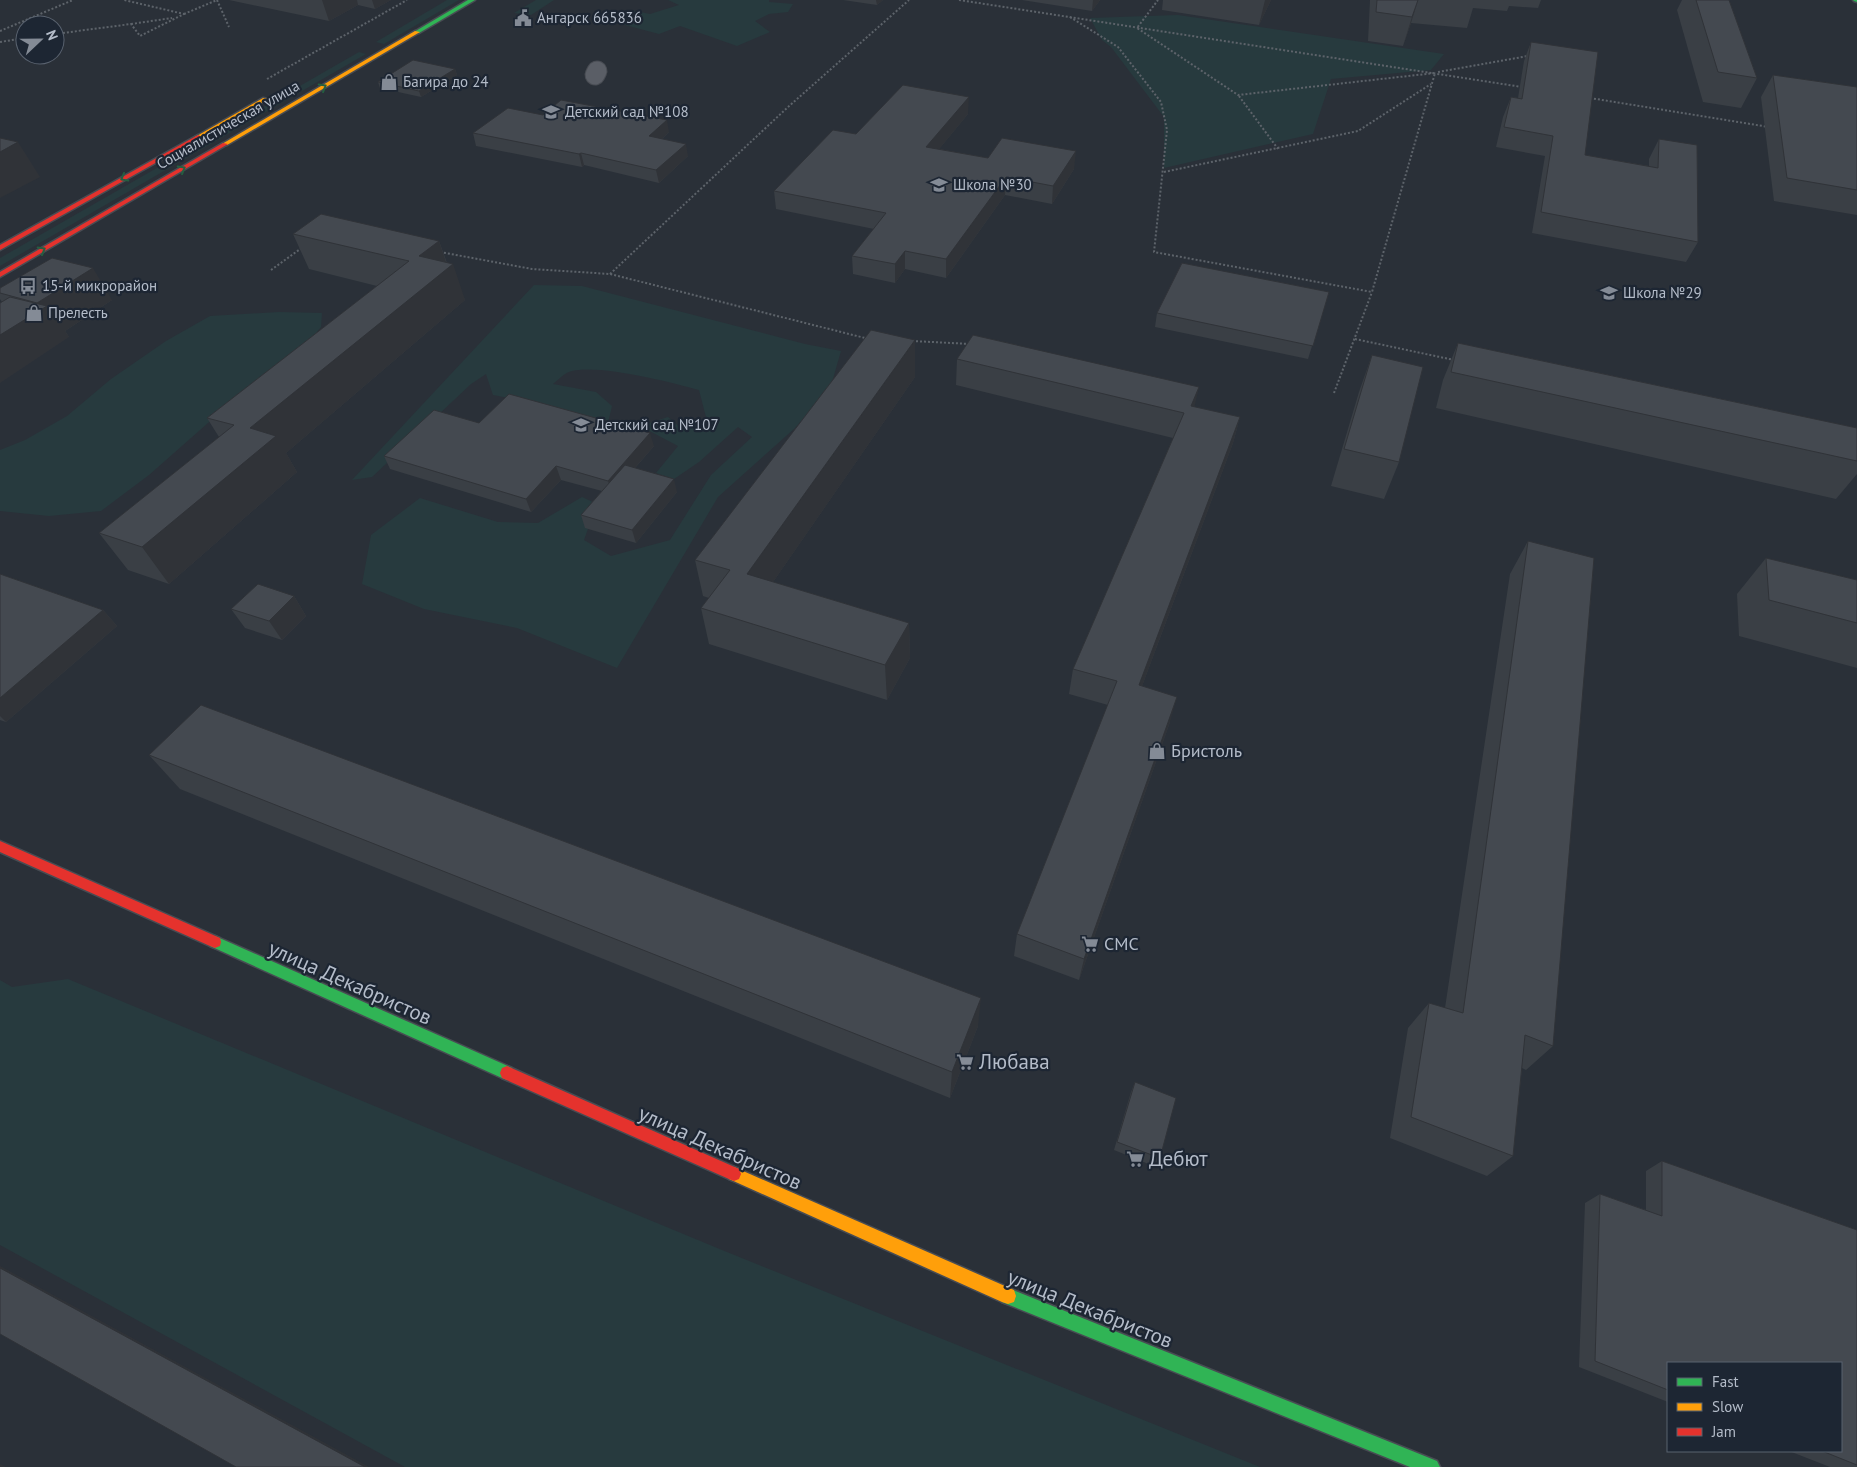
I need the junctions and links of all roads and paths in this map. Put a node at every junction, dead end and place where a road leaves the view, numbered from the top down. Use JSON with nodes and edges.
{"nodes":[{"id":1,"x":73,"y":0,"type":"edge"},
{"id":2,"x":124,"y":0,"type":"edge"},
{"id":3,"x":217,"y":0,"type":"edge"},
{"id":4,"x":472,"y":0,"type":"edge"},
{"id":5,"x":909,"y":0,"type":"edge"},
{"id":6,"x":959,"y":0,"type":"edge"},
{"id":7,"x":1158,"y":0,"type":"edge"},
{"id":8,"x":184,"y":14,"type":"junction"},
{"id":9,"x":176,"y":18,"type":"junction"},
{"id":10,"x":1070,"y":18,"type":"junction"},
{"id":11,"x":131,"y":24,"type":"junction"},
{"id":12,"x":230,"y":27,"type":"dead end"},
{"id":13,"x":1137,"y":28,"type":"junction"},
{"id":14,"x":0,"y":31,"type":"edge"},
{"id":15,"x":65,"y":33,"type":"edge"},
{"id":16,"x":15,"y":40,"type":"edge"},
{"id":17,"x":0,"y":42,"type":"edge"},
{"id":18,"x":1534,"y":55,"type":"edge"},
{"id":19,"x":1435,"y":73,"type":"junction"},
{"id":20,"x":1432,"y":84,"type":"junction"},
{"id":21,"x":1523,"y":87,"type":"edge"},
{"id":22,"x":275,"y":93,"type":"dead end"},
{"id":23,"x":1238,"y":95,"type":"junction"},
{"id":24,"x":1582,"y":97,"type":"edge"},
{"id":25,"x":1769,"y":127,"type":"dead end"},
{"id":26,"x":1278,"y":149,"type":"junction"},
{"id":27,"x":1164,"y":172,"type":"junction"},
{"id":28,"x":304,"y":247,"type":"edge"},
{"id":29,"x":0,"y":248,"type":"edge"},
{"id":30,"x":435,"y":251,"type":"dead end"},
{"id":31,"x":271,"y":270,"type":"dead end"},
{"id":32,"x":610,"y":274,"type":"junction"},
{"id":33,"x":0,"y":275,"type":"edge"},
{"id":34,"x":1372,"y":292,"type":"junction"},
{"id":35,"x":1354,"y":338,"type":"junction"},
{"id":36,"x":873,"y":339,"type":"edge"},
{"id":37,"x":903,"y":341,"type":"edge"},
{"id":38,"x":972,"y":344,"type":"edge"},
{"id":39,"x":1461,"y":362,"type":"edge"},
{"id":40,"x":1334,"y":393,"type":"dead end"},
{"id":41,"x":0,"y":846,"type":"edge"},
{"id":42,"x":1431,"y":1467,"type":"edge"}],
"edges":[{"from":1,"to":14,"type":"path"},
{"from":2,"to":8,"type":"path"},
{"from":3,"to":8,"type":"path"},
{"from":3,"to":12,"type":"path"},
{"from":33,"to":4,"type":"street","name":"Социалистическая улица","one_way":true},
{"from":5,"to":32,"type":"path"},
{"from":6,"to":10,"type":"path"},
{"from":7,"to":13,"type":"path"},
{"from":8,"to":9,"type":"path"},
{"from":9,"to":11,"type":"path"},
{"from":9,"to":11,"type":"path"},
{"from":10,"to":13,"type":"path"},
{"from":10,"to":27,"type":"path"},
{"from":11,"to":15,"type":"path"},
{"from":13,"to":19,"type":"path"},
{"from":13,"to":23,"type":"path"},
{"from":16,"to":17,"type":"path"},
{"from":18,"to":19,"type":"path"},
{"from":19,"to":20,"type":"path"},
{"from":19,"to":21,"type":"path"},
{"from":19,"to":23,"type":"path"},
{"from":20,"to":26,"type":"path"},
{"from":20,"to":34,"type":"path"},
{"from":22,"to":29,"type":"street","name":"Социалистическая улица","one_way":true},
{"from":23,"to":26,"type":"path"},
{"from":24,"to":25,"type":"path"},
{"from":26,"to":27,"type":"path"},
{"from":27,"to":34,"type":"path"},
{"from":28,"to":31,"type":"path"},
{"from":30,"to":32,"type":"path"},
{"from":32,"to":36,"type":"path"},
{"from":34,"to":35,"type":"path"},
{"from":35,"to":39,"type":"path"},
{"from":35,"to":40,"type":"path"},
{"from":37,"to":38,"type":"path"},
{"from":41,"to":42,"type":"street","name":"улица Декабристов"}]}
